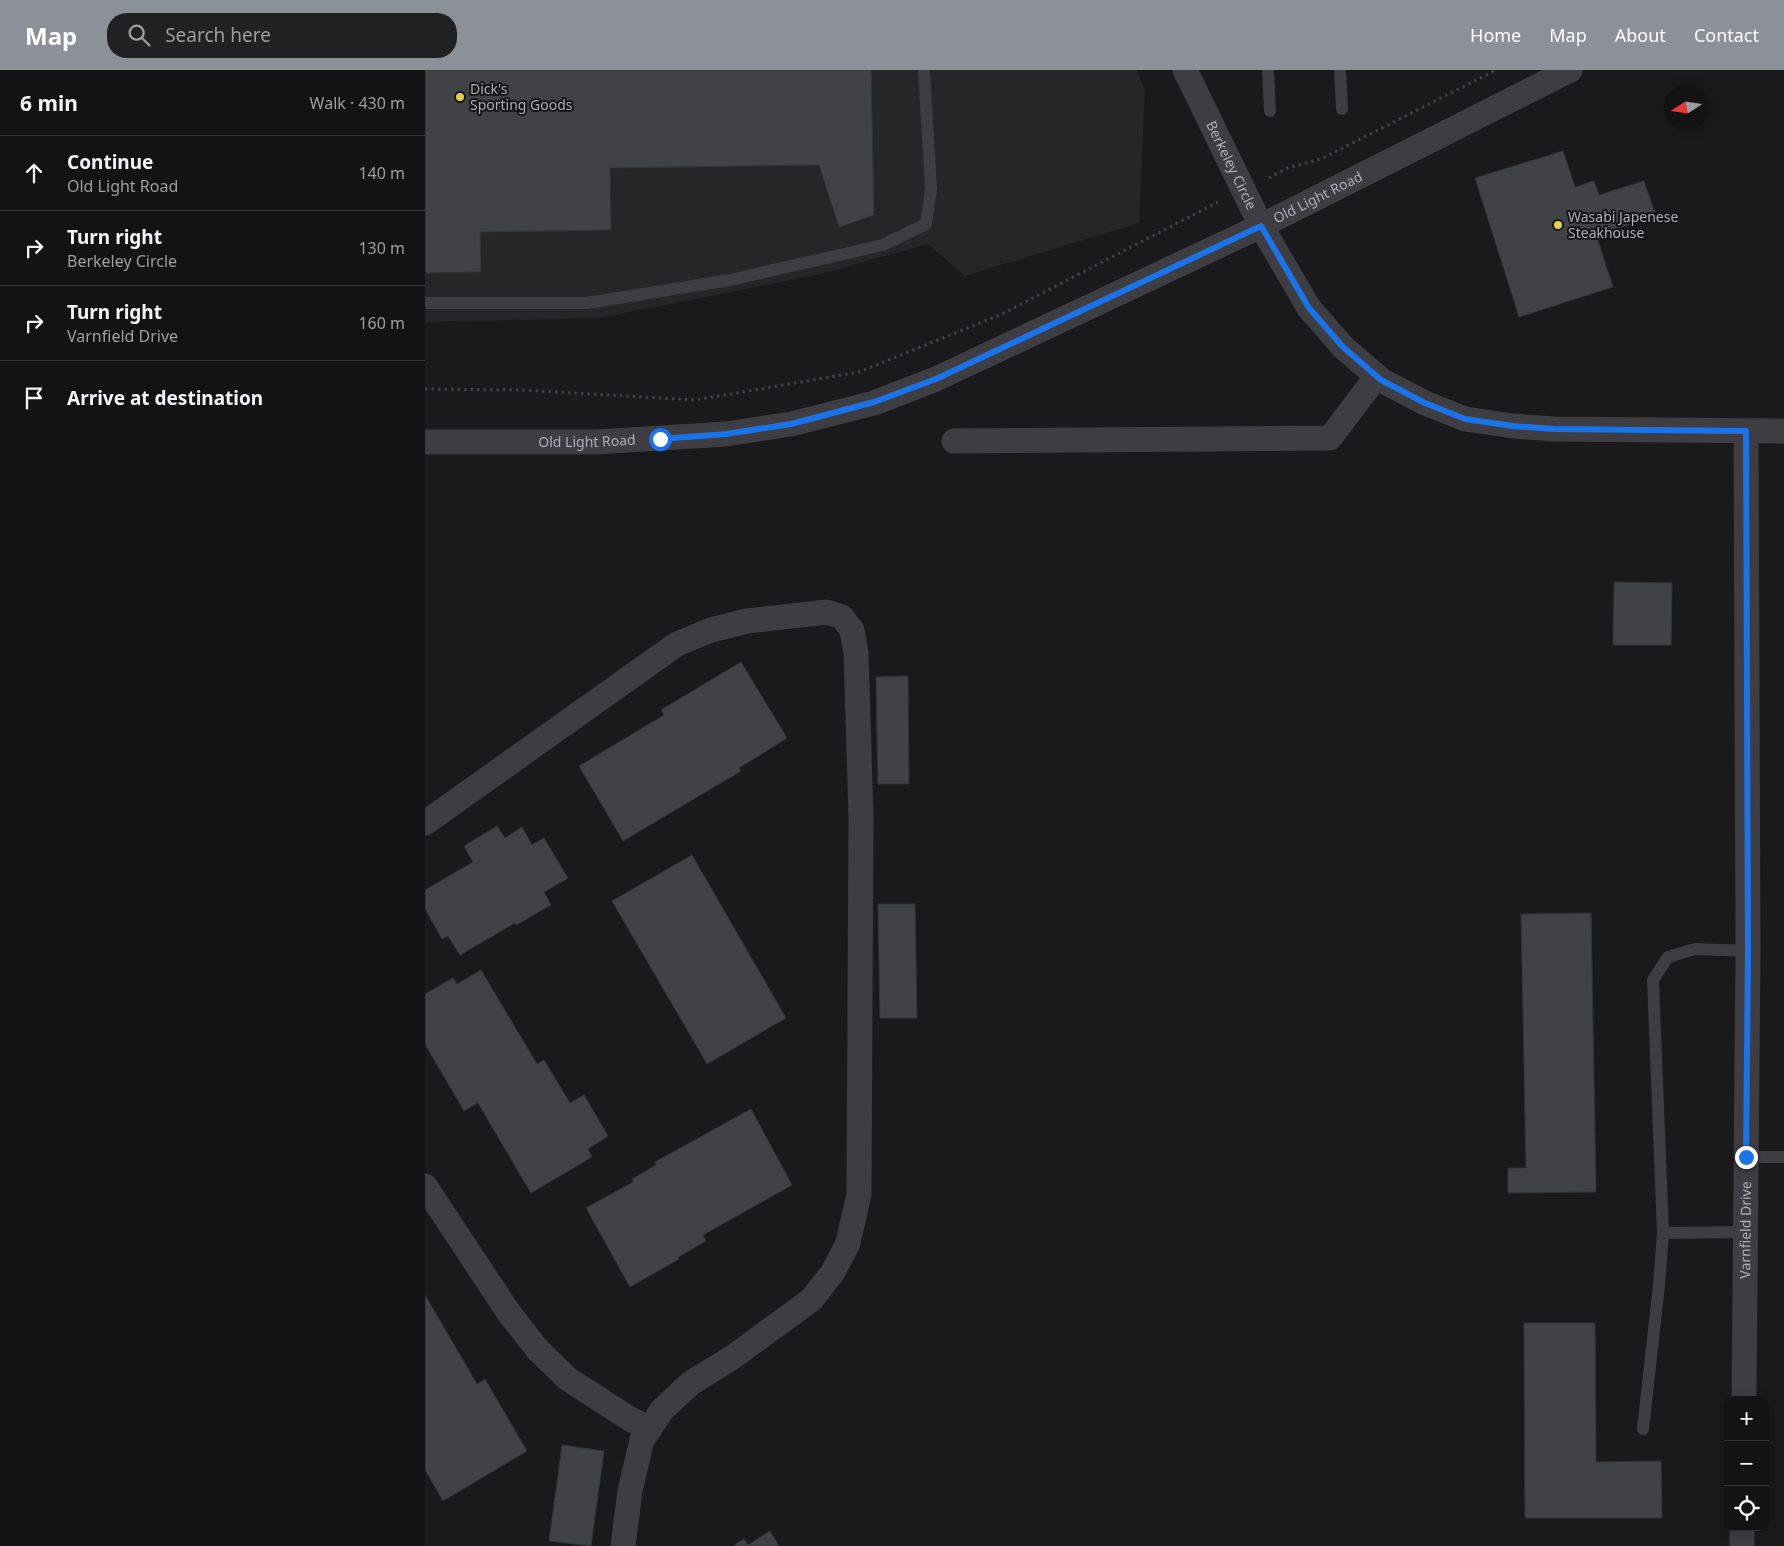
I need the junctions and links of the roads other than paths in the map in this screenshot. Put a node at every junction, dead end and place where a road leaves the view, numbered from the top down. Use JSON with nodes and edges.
{"nodes":[{"id":1,"x":924,"y":70,"type":"edge"},
{"id":2,"x":1185,"y":70,"type":"edge"},
{"id":3,"x":1268,"y":70,"type":"edge"},
{"id":4,"x":1340,"y":70,"type":"edge"},
{"id":5,"x":1570,"y":70,"type":"edge"},
{"id":6,"x":1342,"y":109,"type":"dead end"},
{"id":7,"x":1270,"y":111,"type":"dead end"},
{"id":8,"x":1261,"y":226,"type":"junction"},
{"id":9,"x":425,"y":303,"type":"edge"},
{"id":10,"x":1377,"y":376,"type":"junction"},
{"id":11,"x":1746,"y":431,"type":"junction"},
{"id":12,"x":1784,"y":431,"type":"edge"},
{"id":13,"x":954,"y":441,"type":"dead end"},
{"id":14,"x":425,"y":442,"type":"edge"},
{"id":15,"x":425,"y":823,"type":"edge"},
{"id":16,"x":1748,"y":951,"type":"junction"},
{"id":17,"x":1746,"y":1157,"type":"junction"},
{"id":18,"x":1784,"y":1158,"type":"edge"},
{"id":19,"x":429,"y":1201,"type":"edge"},
{"id":20,"x":1745,"y":1232,"type":"junction"},
{"id":21,"x":1663,"y":1233,"type":"junction"},
{"id":22,"x":1744,"y":1396,"type":"edge"},
{"id":23,"x":649,"y":1429,"type":"junction"},
{"id":24,"x":1643,"y":1429,"type":"dead end"},
{"id":25,"x":1742,"y":1531,"type":"edge"},
{"id":26,"x":623,"y":1546,"type":"edge"},
{"id":27,"x":1742,"y":1546,"type":"edge"}],
"edges":[{"from":1,"to":9,"type":"lane"},
{"from":2,"to":8,"type":"street","name":"Berkeley Circle"},
{"from":3,"to":7,"type":"lane"},
{"from":4,"to":6,"type":"lane"},
{"from":5,"to":8,"type":"street","name":"Old Light Road"},
{"from":8,"to":10,"type":"street","name":"Berkeley Circle"},
{"from":8,"to":14,"type":"street","name":"Old Light Road"},
{"from":10,"to":11,"type":"street","name":"Berkeley Circle"},
{"from":10,"to":13,"type":"street"},
{"from":11,"to":12,"type":"street","name":"Berkeley Circle"},
{"from":11,"to":16,"type":"street","name":"Varnfield Drive"},
{"from":15,"to":23,"type":"street"},
{"from":16,"to":17,"type":"street","name":"Varnfield Drive"},
{"from":16,"to":21,"type":"lane"},
{"from":17,"to":18,"type":"lane"},
{"from":17,"to":20,"type":"street","name":"Varnfield Drive"},
{"from":19,"to":23,"type":"street"},
{"from":20,"to":21,"type":"lane"},
{"from":20,"to":22,"type":"street","name":"Varnfield Drive"},
{"from":21,"to":24,"type":"lane"},
{"from":23,"to":26,"type":"street"},
{"from":25,"to":27,"type":"street"}]}
